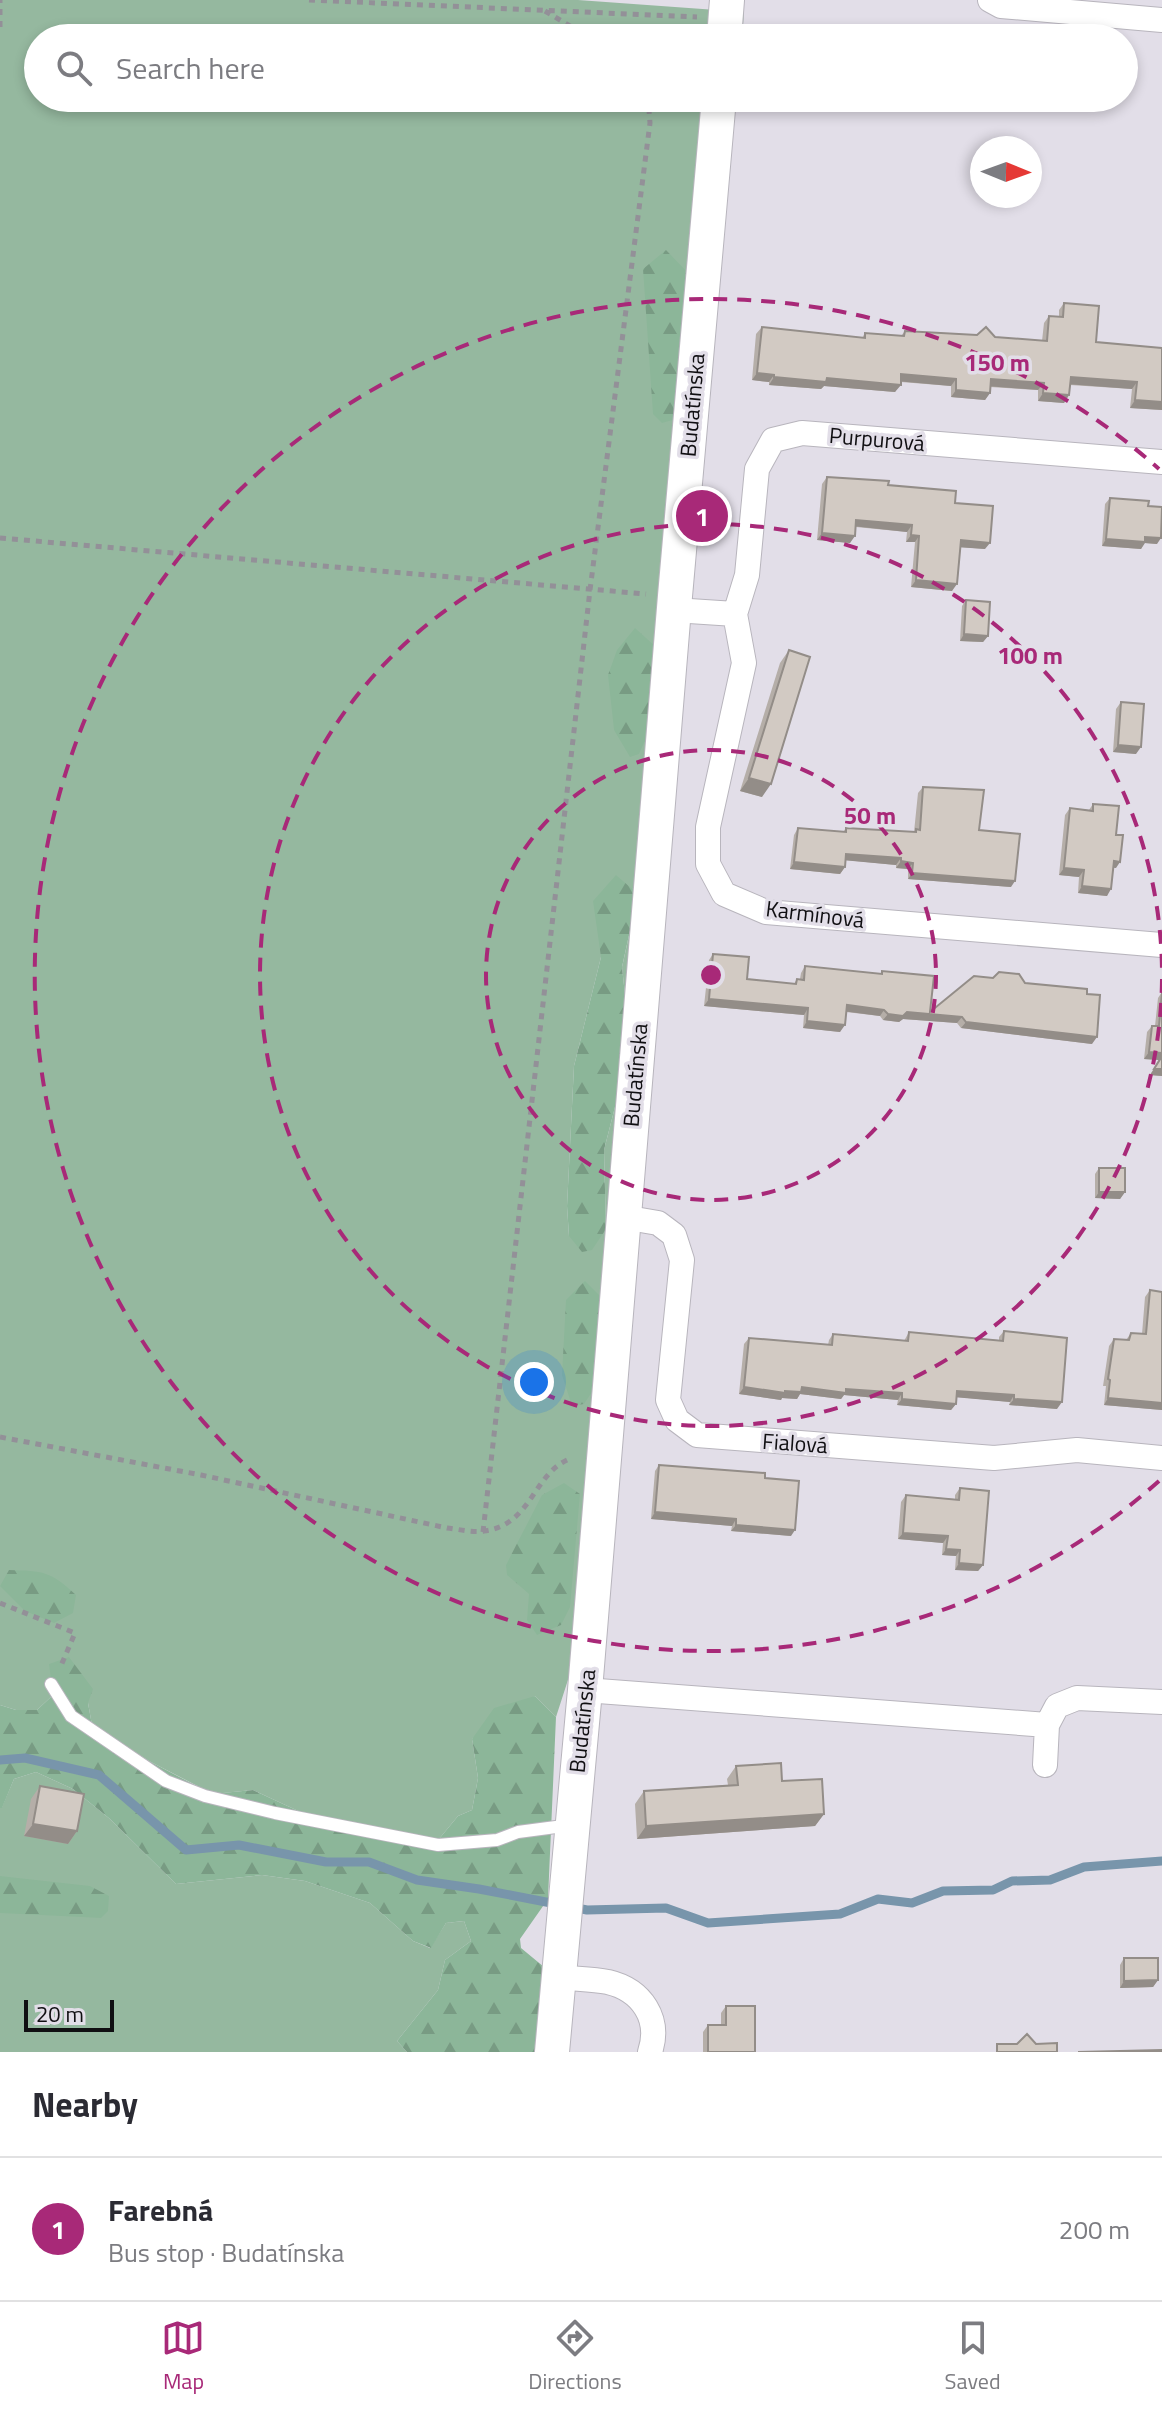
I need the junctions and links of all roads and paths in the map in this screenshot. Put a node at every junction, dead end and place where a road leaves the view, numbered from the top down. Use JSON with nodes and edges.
{"nodes":[{"id":1,"x":0,"y":0,"type":"edge"},
{"id":2,"x":309,"y":0,"type":"edge"},
{"id":3,"x":990,"y":0,"type":"edge"},
{"id":4,"x":408,"y":2,"type":"edge"},
{"id":5,"x":544,"y":10,"type":"junction"},
{"id":6,"x":726,"y":19,"type":"edge"},
{"id":7,"x":1162,"y":20,"type":"edge"},
{"id":8,"x":567,"y":24,"type":"edge"},
{"id":9,"x":0,"y":27,"type":"edge"},
{"id":10,"x":649,"y":112,"type":"edge"},
{"id":11,"x":718,"y":112,"type":"edge"},
{"id":12,"x":1162,"y":462,"type":"edge"},
{"id":13,"x":0,"y":538,"type":"edge"},
{"id":14,"x":590,"y":590,"type":"junction"},
{"id":15,"x":675,"y":603,"type":"junction"},
{"id":16,"x":735,"y":614,"type":"junction"},
{"id":17,"x":1162,"y":945,"type":"edge"},
{"id":18,"x":623,"y":1217,"type":"junction"},
{"id":19,"x":0,"y":1437,"type":"edge"},
{"id":20,"x":604,"y":1451,"type":"junction"},
{"id":21,"x":1162,"y":1458,"type":"edge"},
{"id":22,"x":483,"y":1532,"type":"junction"},
{"id":23,"x":0,"y":1603,"type":"edge"},
{"id":24,"x":52,"y":1684,"type":"joint"},
{"id":25,"x":585,"y":1690,"type":"junction"},
{"id":26,"x":1162,"y":1702,"type":"edge"},
{"id":27,"x":1047,"y":1725,"type":"junction"},
{"id":28,"x":1045,"y":1765,"type":"dead end"},
{"id":29,"x":571,"y":1825,"type":"junction"},
{"id":30,"x":558,"y":1977,"type":"junction"},
{"id":31,"x":552,"y":2052,"type":"edge"},
{"id":32,"x":650,"y":2052,"type":"edge"}],
"edges":[{"from":1,"to":9,"type":"path"},
{"from":2,"to":4,"type":"path"},
{"from":3,"to":7,"type":"street"},
{"from":4,"to":5,"type":"path"},
{"from":5,"to":6,"type":"path"},
{"from":5,"to":8,"type":"path"},
{"from":10,"to":14,"type":"path"},
{"from":11,"to":15,"type":"street","name":"Budatínska"},
{"from":12,"to":16,"type":"street","name":"Purpurová"},
{"from":13,"to":14,"type":"path"},
{"from":14,"to":15,"type":"path"},
{"from":14,"to":22,"type":"path"},
{"from":15,"to":16,"type":"street"},
{"from":15,"to":18,"type":"street","name":"Budatínska"},
{"from":16,"to":17,"type":"street","name":"Karmínová"},
{"from":18,"to":20,"type":"street","name":"Budatínska"},
{"from":18,"to":21,"type":"street","name":"Fialová"},
{"from":19,"to":22,"type":"path"},
{"from":20,"to":22,"type":"path"},
{"from":20,"to":25,"type":"street","name":"Budatínska"},
{"from":23,"to":24,"type":"path"},
{"from":24,"to":29,"type":"lane"},
{"from":25,"to":27,"type":"street"},
{"from":25,"to":29,"type":"street","name":"Budatínska"},
{"from":26,"to":27,"type":"street"},
{"from":27,"to":28,"type":"street"},
{"from":29,"to":30,"type":"street","name":"Budatínska"},
{"from":30,"to":31,"type":"street","name":"Budatínska"},
{"from":30,"to":32,"type":"street"}]}
